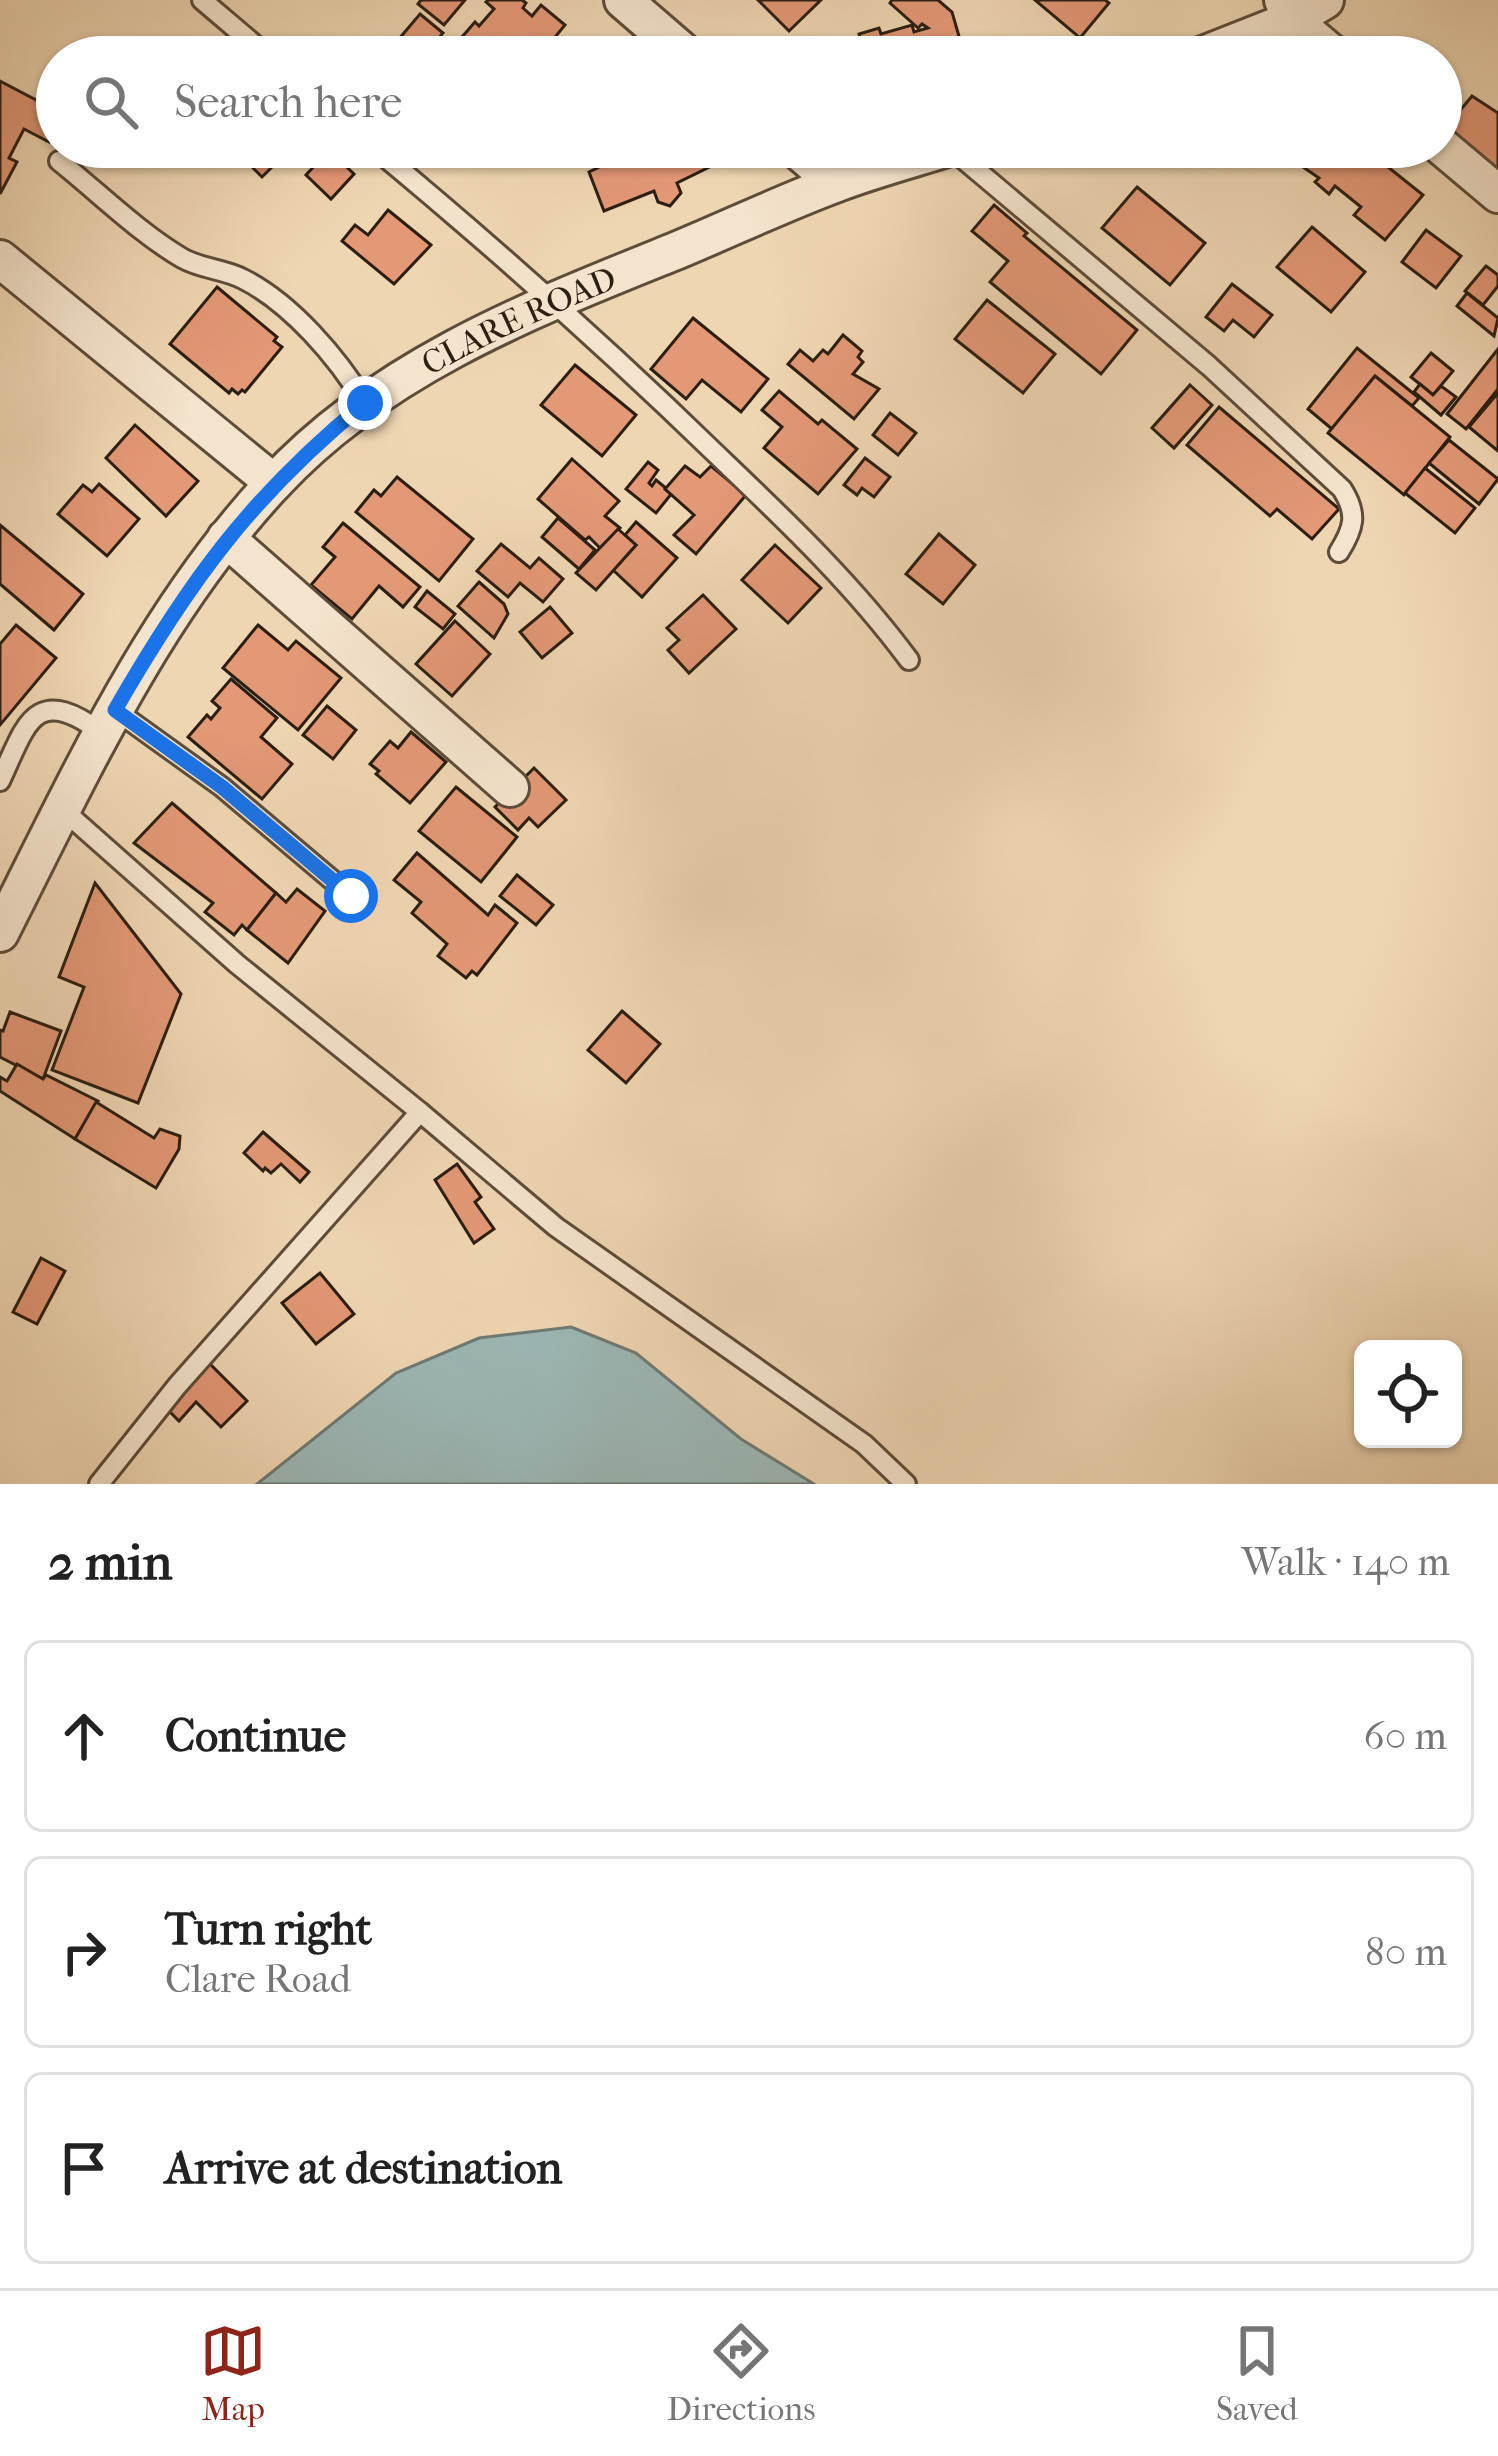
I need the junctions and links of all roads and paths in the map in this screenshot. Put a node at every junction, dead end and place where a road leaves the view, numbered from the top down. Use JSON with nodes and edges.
{"nodes":[{"id":1,"x":202,"y":0,"type":"edge"},
{"id":2,"x":623,"y":0,"type":"edge"},
{"id":3,"x":1325,"y":0,"type":"edge"},
{"id":4,"x":1287,"y":10,"type":"edge"},
{"id":5,"x":244,"y":36,"type":"edge"},
{"id":6,"x":665,"y":36,"type":"edge"},
{"id":7,"x":1238,"y":36,"type":"edge"},
{"id":8,"x":1314,"y":36,"type":"edge"},
{"id":9,"x":1462,"y":164,"type":"edge"},
{"id":10,"x":67,"y":168,"type":"edge"},
{"id":11,"x":399,"y":168,"type":"edge"},
{"id":12,"x":818,"y":168,"type":"edge"},
{"id":13,"x":884,"y":168,"type":"edge"},
{"id":14,"x":975,"y":168,"type":"edge"},
{"id":15,"x":836,"y":183,"type":"junction"},
{"id":16,"x":1498,"y":194,"type":"edge"},
{"id":17,"x":0,"y":259,"type":"edge"},
{"id":18,"x":554,"y":300,"type":"junction"},
{"id":19,"x":365,"y":403,"type":"junction"},
{"id":20,"x":274,"y":483,"type":"junction"},
{"id":21,"x":226,"y":538,"type":"junction"},
{"id":22,"x":1339,"y":552,"type":"dead end"},
{"id":23,"x":909,"y":661,"type":"dead end"},
{"id":24,"x":108,"y":721,"type":"junction"},
{"id":25,"x":0,"y":781,"type":"edge"},
{"id":26,"x":510,"y":788,"type":"dead end"},
{"id":27,"x":62,"y":809,"type":"junction"},
{"id":28,"x":351,"y":896,"type":"dead end"},
{"id":29,"x":0,"y":933,"type":"edge"},
{"id":30,"x":420,"y":1112,"type":"junction"},
{"id":31,"x":99,"y":1484,"type":"edge"},
{"id":32,"x":907,"y":1484,"type":"edge"}],
"edges":[{"from":1,"to":5,"type":"lane"},
{"from":2,"to":6,"type":"street"},
{"from":3,"to":4,"type":"street"},
{"from":4,"to":7,"type":"street"},
{"from":4,"to":8,"type":"street"},
{"from":9,"to":16,"type":"street"},
{"from":10,"to":19,"type":"lane"},
{"from":11,"to":18,"type":"lane"},
{"from":12,"to":15,"type":"street"},
{"from":13,"to":15,"type":"street","name":"CLARE ROAD"},
{"from":14,"to":22,"type":"lane"},
{"from":15,"to":18,"type":"street","name":"CLARE ROAD"},
{"from":17,"to":20,"type":"street"},
{"from":18,"to":19,"type":"street","name":"CLARE ROAD"},
{"from":18,"to":23,"type":"lane"},
{"from":19,"to":20,"type":"street","name":"CLARE ROAD"},
{"from":20,"to":21,"type":"street","name":"CLARE ROAD"},
{"from":21,"to":24,"type":"street","name":"CLARE ROAD"},
{"from":21,"to":26,"type":"street"},
{"from":24,"to":25,"type":"lane"},
{"from":24,"to":27,"type":"street","name":"CLARE ROAD"},
{"from":24,"to":28,"type":"lane"},
{"from":27,"to":29,"type":"street","name":"CLARE ROAD"},
{"from":27,"to":30,"type":"lane"},
{"from":30,"to":31,"type":"lane"},
{"from":30,"to":32,"type":"lane"}]}
